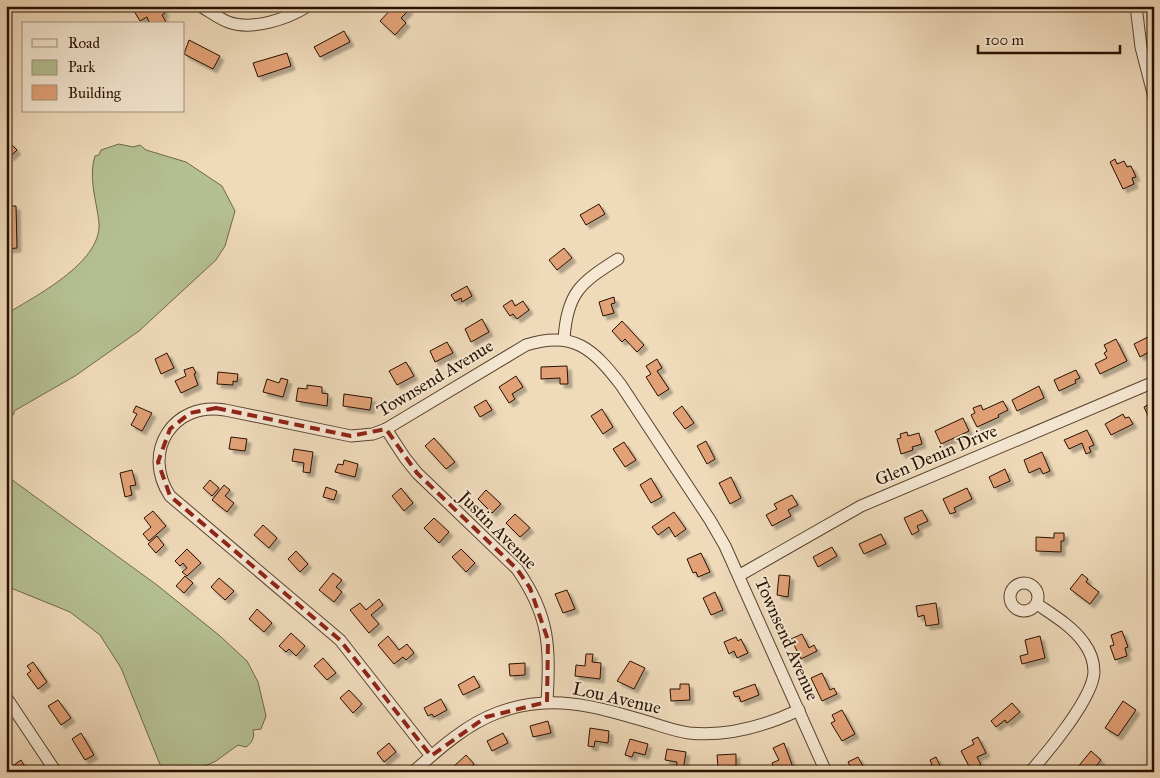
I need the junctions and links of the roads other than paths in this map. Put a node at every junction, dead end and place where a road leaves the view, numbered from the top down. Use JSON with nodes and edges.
{"nodes":[{"id":1,"x":200,"y":6,"type":"edge"},
{"id":2,"x":308,"y":6,"type":"edge"},
{"id":3,"x":1136,"y":6,"type":"edge"},
{"id":4,"x":1154,"y":97,"type":"edge"},
{"id":5,"x":618,"y":260,"type":"dead end"},
{"id":6,"x":564,"y":339,"type":"junction"},
{"id":7,"x":1154,"y":382,"type":"edge"},
{"id":8,"x":386,"y":429,"type":"junction"},
{"id":9,"x":740,"y":575,"type":"junction"},
{"id":10,"x":1036,"y":604,"type":"dead end"},
{"id":11,"x":6,"y":697,"type":"edge"},
{"id":12,"x":547,"y":702,"type":"junction"},
{"id":13,"x":799,"y":710,"type":"junction"},
{"id":14,"x":432,"y":756,"type":"junction"},
{"id":15,"x":56,"y":772,"type":"edge"},
{"id":16,"x":413,"y":772,"type":"edge"},
{"id":17,"x":826,"y":772,"type":"edge"},
{"id":18,"x":1030,"y":772,"type":"edge"}],
"edges":[{"from":1,"to":2,"type":"street"},
{"from":3,"to":4,"type":"street"},
{"from":5,"to":6,"type":"street"},
{"from":6,"to":8,"type":"street","name":"Townsend Avenue"},
{"from":6,"to":9,"type":"street","name":"Townsend Avenue"},
{"from":7,"to":9,"type":"street","name":"Glen Denin Drive"},
{"from":8,"to":12,"type":"street","name":"Justin Avenue"},
{"from":8,"to":14,"type":"street","name":"Townsend Avenue"},
{"from":9,"to":13,"type":"street","name":"Townsend Avenue"},
{"from":10,"to":18,"type":"street"},
{"from":11,"to":15,"type":"street"},
{"from":12,"to":13,"type":"street","name":"Lou Avenue"},
{"from":12,"to":14,"type":"street","name":"Lou Avenue"},
{"from":13,"to":17,"type":"street","name":"Townsend Avenue"},
{"from":14,"to":16,"type":"street","name":"Lou Avenue"}]}
